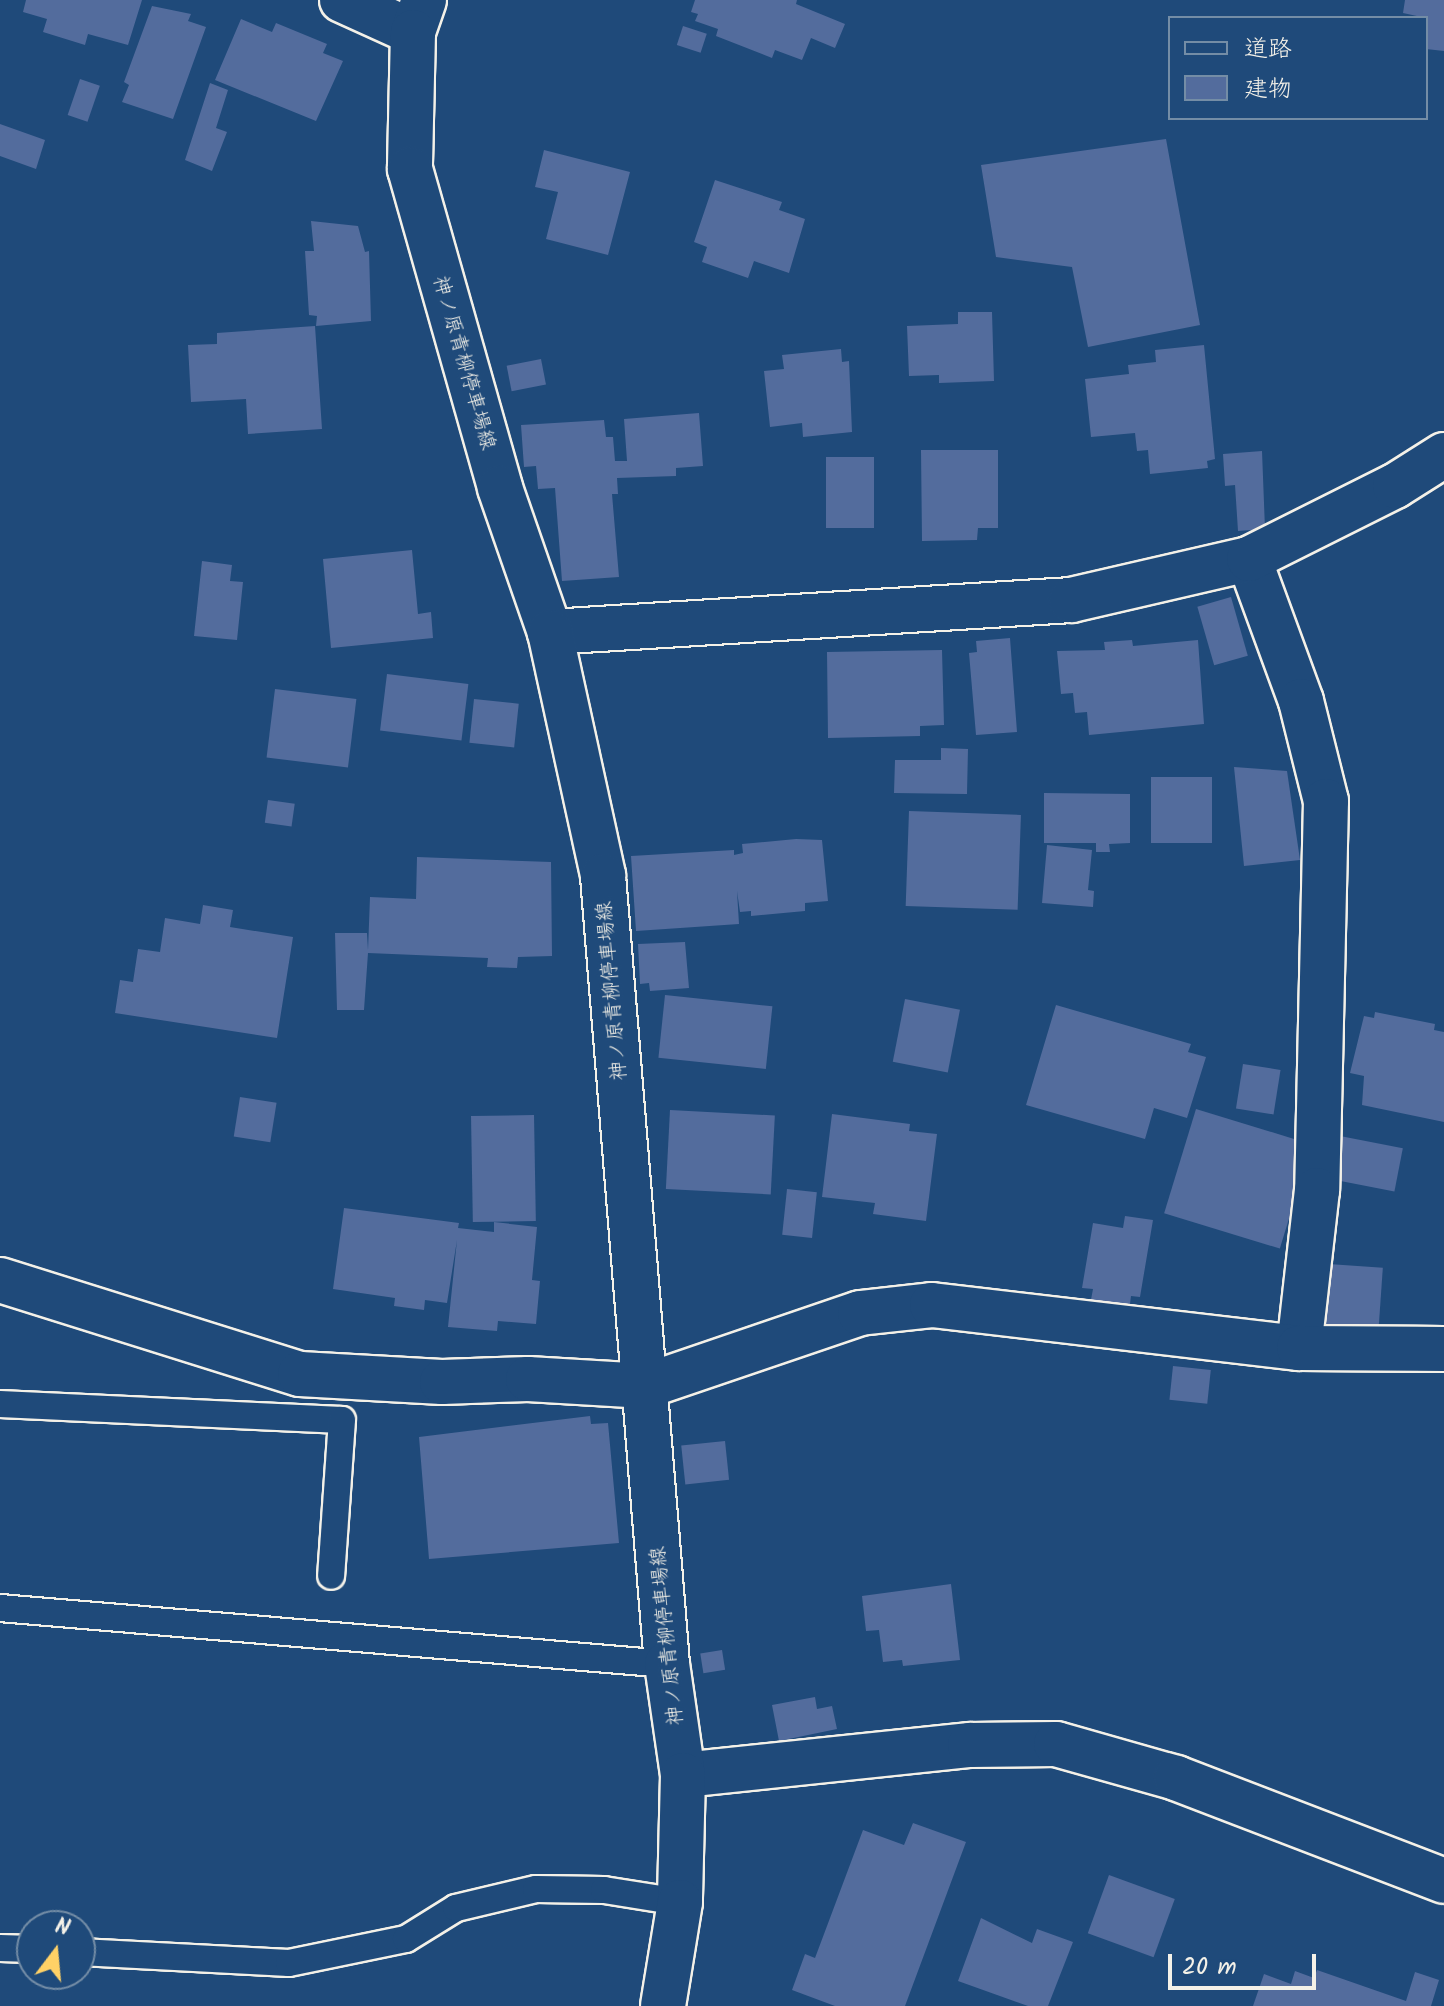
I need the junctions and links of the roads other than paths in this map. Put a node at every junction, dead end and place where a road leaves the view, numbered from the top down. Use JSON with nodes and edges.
{"nodes":[{"id":1,"x":342,"y":0,"type":"edge"},
{"id":2,"x":419,"y":16,"type":"edge"},
{"id":3,"x":1444,"y":455,"type":"edge"},
{"id":4,"x":1249,"y":559,"type":"junction"},
{"id":5,"x":550,"y":632,"type":"junction"},
{"id":6,"x":0,"y":1280,"type":"edge"},
{"id":7,"x":1299,"y":1348,"type":"junction"},
{"id":8,"x":1444,"y":1349,"type":"edge"},
{"id":9,"x":300,"y":1374,"type":"junction"},
{"id":10,"x":646,"y":1386,"type":"junction"},
{"id":11,"x":0,"y":1404,"type":"edge"},
{"id":12,"x":294,"y":1418,"type":"junction"},
{"id":13,"x":331,"y":1576,"type":"dead end"},
{"id":14,"x":0,"y":1608,"type":"edge"},
{"id":15,"x":667,"y":1664,"type":"junction"},
{"id":16,"x":683,"y":1775,"type":"junction"},
{"id":17,"x":1444,"y":1881,"type":"edge"},
{"id":18,"x":680,"y":1902,"type":"junction"},
{"id":19,"x":96,"y":1953,"type":"edge"},
{"id":20,"x":663,"y":2006,"type":"edge"}],
"edges":[{"from":1,"to":2,"type":"street"},
{"from":2,"to":5,"type":"street","name":"神ノ原青柳停車場線"},
{"from":3,"to":4,"type":"street"},
{"from":4,"to":5,"type":"street"},
{"from":4,"to":7,"type":"street"},
{"from":5,"to":10,"type":"street","name":"神ノ原青柳停車場線"},
{"from":6,"to":9,"type":"street"},
{"from":7,"to":8,"type":"street"},
{"from":7,"to":10,"type":"street"},
{"from":9,"to":10,"type":"street"},
{"from":9,"to":12,"type":"lane"},
{"from":10,"to":15,"type":"street","name":"神ノ原青柳停車場線"},
{"from":11,"to":12,"type":"lane"},
{"from":12,"to":13,"type":"lane"},
{"from":14,"to":15,"type":"lane"},
{"from":15,"to":16,"type":"street","name":"神ノ原青柳停車場線"},
{"from":16,"to":17,"type":"street"},
{"from":16,"to":18,"type":"street","name":"神ノ原青柳停車場線"},
{"from":18,"to":19,"type":"lane"},
{"from":18,"to":20,"type":"street","name":"神ノ原青柳停車場線"}]}
